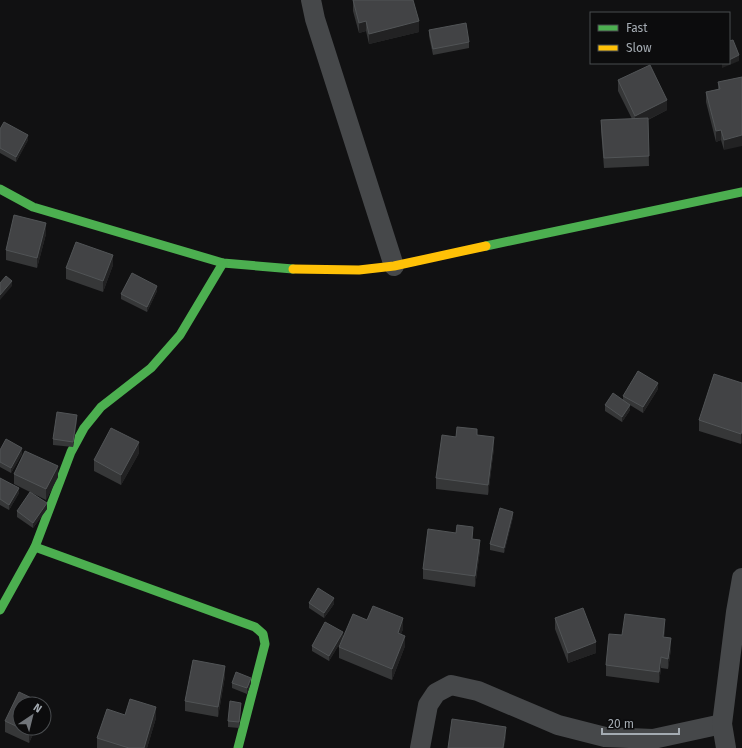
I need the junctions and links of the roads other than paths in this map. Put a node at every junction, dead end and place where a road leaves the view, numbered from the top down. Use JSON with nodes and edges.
{"nodes":[{"id":1,"x":311,"y":0,"type":"edge"},
{"id":2,"x":0,"y":189,"type":"edge"},
{"id":3,"x":742,"y":192,"type":"edge"},
{"id":4,"x":223,"y":263,"type":"junction"},
{"id":5,"x":394,"y":266,"type":"junction"},
{"id":6,"x":35,"y":547,"type":"junction"},
{"id":7,"x":742,"y":578,"type":"edge"},
{"id":8,"x":0,"y":610,"type":"edge"},
{"id":9,"x":722,"y":724,"type":"junction"},
{"id":10,"x":238,"y":748,"type":"edge"},
{"id":11,"x":420,"y":748,"type":"edge"},
{"id":12,"x":726,"y":748,"type":"edge"}],
"edges":[{"from":1,"to":5,"type":"street"},
{"from":2,"to":4,"type":"street"},
{"from":3,"to":5,"type":"street"},
{"from":4,"to":5,"type":"street"},
{"from":4,"to":6,"type":"street"},
{"from":6,"to":8,"type":"street"},
{"from":6,"to":10,"type":"street"},
{"from":7,"to":9,"type":"street"},
{"from":9,"to":11,"type":"street"},
{"from":9,"to":12,"type":"street"}]}
